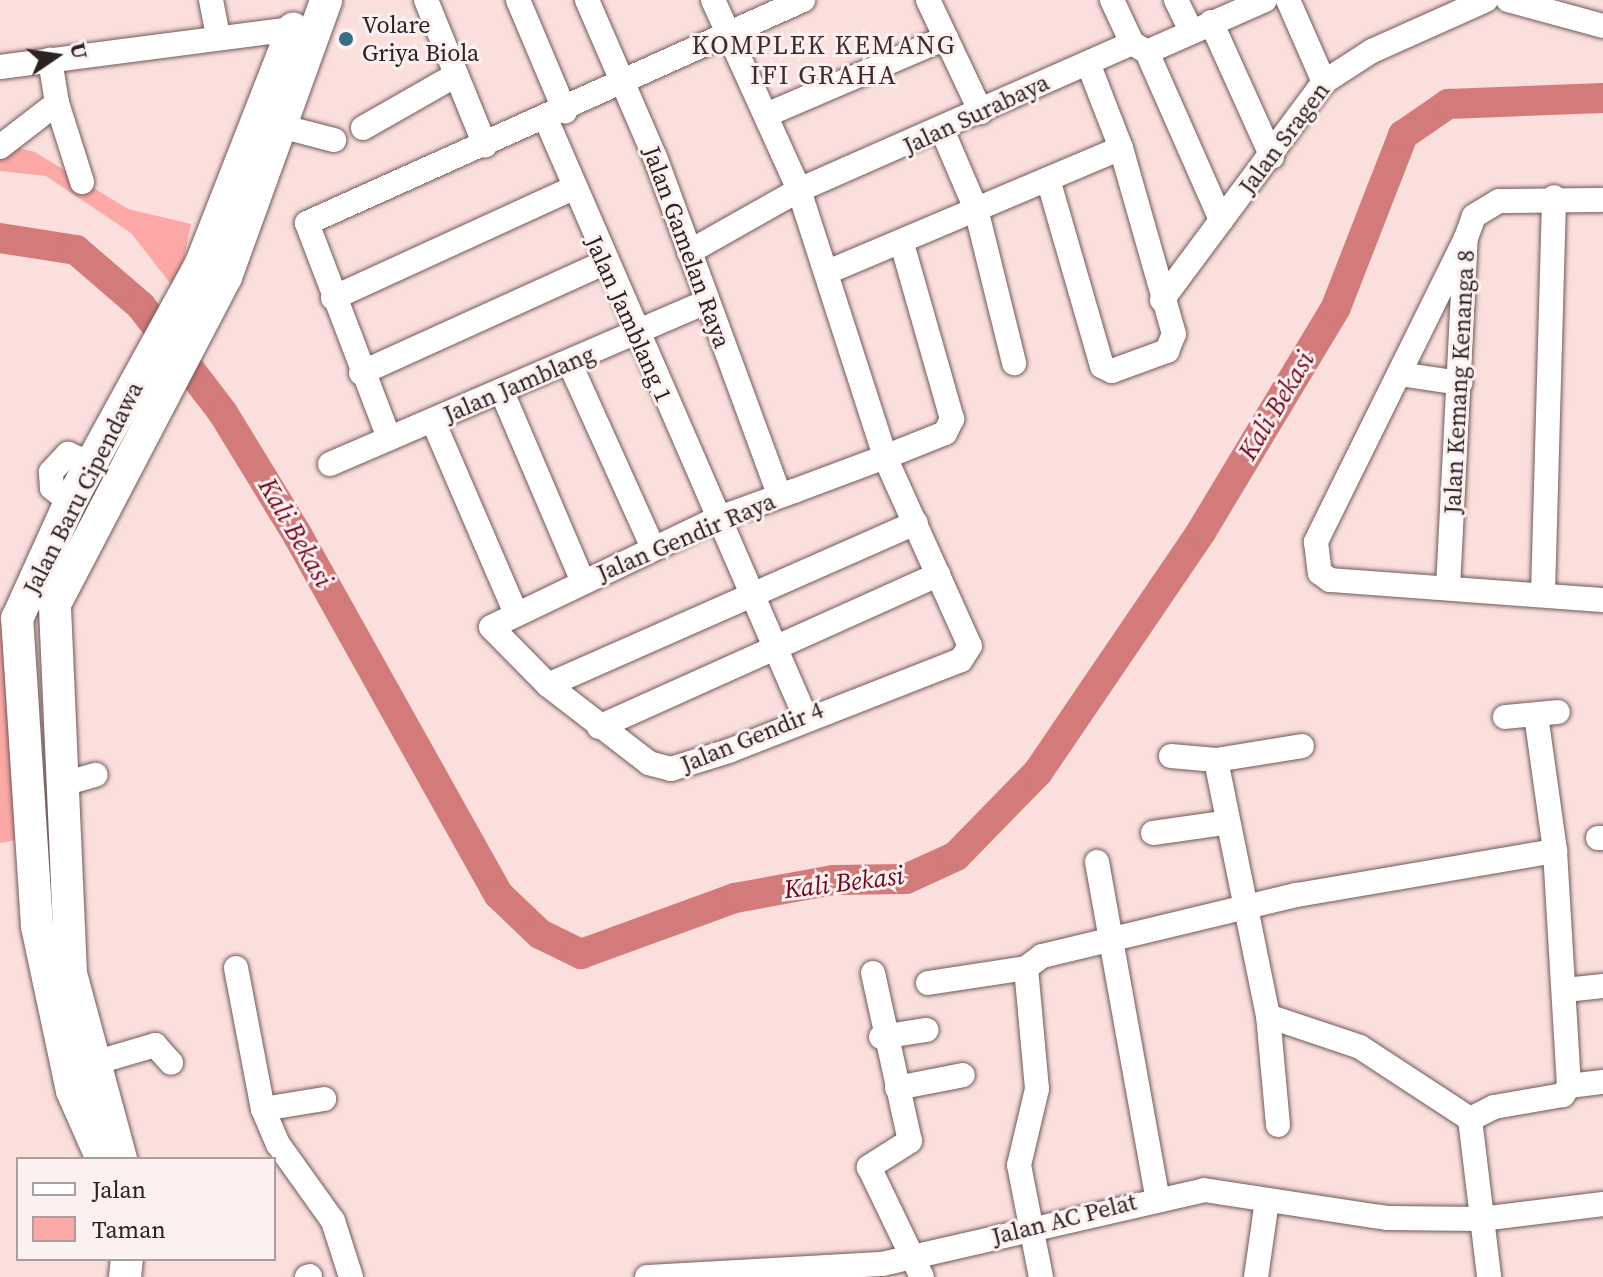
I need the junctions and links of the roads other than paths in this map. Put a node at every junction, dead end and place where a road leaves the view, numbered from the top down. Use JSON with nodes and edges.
{"nodes":[{"id":1,"x":211,"y":0,"type":"edge"},
{"id":2,"x":426,"y":0,"type":"edge"},
{"id":3,"x":518,"y":0,"type":"edge"},
{"id":4,"x":587,"y":0,"type":"edge"},
{"id":5,"x":605,"y":0,"type":"edge"},
{"id":6,"x":713,"y":0,"type":"edge"},
{"id":7,"x":928,"y":0,"type":"edge"},
{"id":8,"x":1112,"y":0,"type":"edge"},
{"id":9,"x":1176,"y":0,"type":"edge"},
{"id":10,"x":1265,"y":0,"type":"edge"},
{"id":11,"x":1288,"y":0,"type":"edge"},
{"id":12,"x":1486,"y":0,"type":"edge"},
{"id":13,"x":1508,"y":0,"type":"edge"},
{"id":14,"x":800,"y":1,"type":"edge"},
{"id":15,"x":313,"y":20,"type":"edge"},
{"id":16,"x":1603,"y":26,"type":"edge"},
{"id":17,"x":1201,"y":27,"type":"junction"},
{"id":18,"x":218,"y":36,"type":"junction"},
{"id":19,"x":730,"y":36,"type":"junction"},
{"id":20,"x":946,"y":38,"type":"junction"},
{"id":21,"x":1140,"y":48,"type":"junction"},
{"id":22,"x":50,"y":60,"type":"junction"},
{"id":23,"x":1088,"y":63,"type":"junction"},
{"id":24,"x":0,"y":67,"type":"edge"},
{"id":25,"x":456,"y":75,"type":"junction"},
{"id":26,"x":631,"y":80,"type":"junction"},
{"id":27,"x":1324,"y":82,"type":"junction"},
{"id":28,"x":57,"y":103,"type":"junction"},
{"id":29,"x":981,"y":112,"type":"junction"},
{"id":30,"x":555,"y":115,"type":"junction"},
{"id":31,"x":766,"y":115,"type":"junction"},
{"id":32,"x":280,"y":126,"type":"junction"},
{"id":33,"x":363,"y":128,"type":"dead end"},
{"id":34,"x":943,"y":132,"type":"junction"},
{"id":35,"x":334,"y":140,"type":"dead end"},
{"id":36,"x":485,"y":145,"type":"junction"},
{"id":37,"x":0,"y":147,"type":"edge"},
{"id":38,"x":1121,"y":148,"type":"junction"},
{"id":39,"x":1272,"y":157,"type":"junction"},
{"id":40,"x":1048,"y":179,"type":"junction"},
{"id":41,"x":82,"y":182,"type":"dead end"},
{"id":42,"x":573,"y":188,"type":"junction"},
{"id":43,"x":799,"y":190,"type":"junction"},
{"id":44,"x":1554,"y":197,"type":"junction"},
{"id":45,"x":1603,"y":200,"type":"edge"},
{"id":46,"x":976,"y":209,"type":"junction"},
{"id":47,"x":1221,"y":220,"type":"junction"},
{"id":48,"x":229,"y":224,"type":"junction"},
{"id":49,"x":1466,"y":238,"type":"junction"},
{"id":50,"x":902,"y":244,"type":"junction"},
{"id":51,"x":696,"y":249,"type":"junction"},
{"id":52,"x":604,"y":263,"type":"junction"},
{"id":53,"x":830,"y":271,"type":"junction"},
{"id":54,"x":708,"y":291,"type":"junction"},
{"id":55,"x":333,"y":298,"type":"junction"},
{"id":56,"x":1162,"y":300,"type":"junction"},
{"id":57,"x":633,"y":333,"type":"junction"},
{"id":58,"x":1014,"y":363,"type":"dead end"},
{"id":59,"x":570,"y":364,"type":"junction"},
{"id":60,"x":361,"y":373,"type":"junction"},
{"id":61,"x":1400,"y":374,"type":"junction"},
{"id":62,"x":155,"y":378,"type":"junction"},
{"id":63,"x":1460,"y":383,"type":"junction"},
{"id":64,"x":502,"y":392,"type":"junction"},
{"id":65,"x":433,"y":421,"type":"junction"},
{"id":66,"x":389,"y":438,"type":"junction"},
{"id":67,"x":885,"y":457,"type":"junction"},
{"id":68,"x":330,"y":464,"type":"dead end"},
{"id":69,"x":787,"y":494,"type":"junction"},
{"id":70,"x":719,"y":518,"type":"junction"},
{"id":71,"x":916,"y":523,"type":"junction"},
{"id":72,"x":653,"y":548,"type":"junction"},
{"id":73,"x":938,"y":575,"type":"junction"},
{"id":74,"x":583,"y":582,"type":"junction"},
{"id":75,"x":1448,"y":588,"type":"junction"},
{"id":76,"x":750,"y":591,"type":"junction"},
{"id":77,"x":1543,"y":594,"type":"junction"},
{"id":78,"x":1603,"y":600,"type":"edge"},
{"id":79,"x":515,"y":611,"type":"junction"},
{"id":80,"x":491,"y":627,"type":"joint"},
{"id":81,"x":774,"y":650,"type":"junction"},
{"id":82,"x":548,"y":685,"type":"junction"},
{"id":83,"x":805,"y":716,"type":"junction"},
{"id":84,"x":1505,"y":717,"type":"dead end"},
{"id":85,"x":599,"y":727,"type":"junction"},
{"id":86,"x":1302,"y":746,"type":"dead end"},
{"id":87,"x":1171,"y":756,"type":"dead end"},
{"id":88,"x":1216,"y":760,"type":"junction"},
{"id":89,"x":96,"y":775,"type":"dead end"},
{"id":90,"x":60,"y":785,"type":"junction"},
{"id":91,"x":1223,"y":823,"type":"junction"},
{"id":92,"x":64,"y":833,"type":"junction"},
{"id":93,"x":1153,"y":833,"type":"dead end"},
{"id":94,"x":32,"y":837,"type":"junction"},
{"id":95,"x":1555,"y":851,"type":"junction"},
{"id":96,"x":1097,"y":862,"type":"dead end"},
{"id":97,"x":1248,"y":908,"type":"junction"},
{"id":98,"x":1110,"y":941,"type":"junction"},
{"id":99,"x":236,"y":968,"type":"dead end"},
{"id":100,"x":1026,"y":968,"type":"junction"},
{"id":101,"x":873,"y":973,"type":"dead end"},
{"id":102,"x":928,"y":983,"type":"dead end"},
{"id":103,"x":1603,"y":986,"type":"edge"},
{"id":104,"x":1565,"y":990,"type":"junction"},
{"id":105,"x":1268,"y":1016,"type":"junction"},
{"id":106,"x":926,"y":1030,"type":"dead end"},
{"id":107,"x":881,"y":1037,"type":"junction"},
{"id":108,"x":94,"y":1063,"type":"junction"},
{"id":109,"x":171,"y":1063,"type":"dead end"},
{"id":110,"x":963,"y":1075,"type":"dead end"},
{"id":111,"x":1603,"y":1082,"type":"edge"},
{"id":112,"x":1569,"y":1086,"type":"junction"},
{"id":113,"x":897,"y":1088,"type":"junction"},
{"id":114,"x":324,"y":1099,"type":"dead end"},
{"id":115,"x":263,"y":1109,"type":"junction"},
{"id":116,"x":1470,"y":1119,"type":"junction"},
{"id":117,"x":1278,"y":1125,"type":"dead end"},
{"id":118,"x":101,"y":1157,"type":"edge"},
{"id":119,"x":120,"y":1157,"type":"edge"},
{"id":120,"x":1157,"y":1196,"type":"junction"},
{"id":121,"x":1267,"y":1201,"type":"junction"},
{"id":122,"x":1603,"y":1204,"type":"edge"},
{"id":123,"x":1481,"y":1219,"type":"junction"},
{"id":124,"x":1032,"y":1226,"type":"junction"},
{"id":125,"x":918,"y":1267,"type":"edge"},
{"id":126,"x":739,"y":1272,"type":"edge"},
{"id":127,"x":351,"y":1277,"type":"edge"},
{"id":128,"x":647,"y":1277,"type":"edge"},
{"id":129,"x":1041,"y":1277,"type":"edge"},
{"id":130,"x":1256,"y":1277,"type":"edge"},
{"id":131,"x":1489,"y":1277,"type":"edge"}],
"edges":[{"from":1,"to":18,"type":"street"},
{"from":2,"to":25,"type":"street"},
{"from":3,"to":30,"type":"street","name":"Jalan Jamblang 1"},
{"from":4,"to":26,"type":"street","name":"Jalan Gamelan Raya"},
{"from":5,"to":26,"type":"street","name":"Jalan Gamelan Raya"},
{"from":6,"to":19,"type":"street"},
{"from":7,"to":20,"type":"street"},
{"from":8,"to":21,"type":"street"},
{"from":9,"to":17,"type":"street"},
{"from":10,"to":17,"type":"street","name":"Jalan Surabaya"},
{"from":11,"to":27,"type":"street"},
{"from":12,"to":27,"type":"street","name":"Jalan Sragen"},
{"from":13,"to":16,"type":"street"},
{"from":14,"to":19,"type":"street"},
{"from":15,"to":18,"type":"street"},
{"from":15,"to":32,"type":"main road","name":"Jalan Baru Cipendawa"},
{"from":15,"to":48,"type":"main road","name":"Jalan Baru Cipendawa"},
{"from":17,"to":21,"type":"street","name":"Jalan Surabaya"},
{"from":17,"to":39,"type":"street"},
{"from":18,"to":22,"type":"street"},
{"from":19,"to":26,"type":"street"},
{"from":19,"to":31,"type":"street"},
{"from":20,"to":29,"type":"street"},
{"from":20,"to":31,"type":"street"},
{"from":21,"to":23,"type":"street","name":"Jalan Surabaya"},
{"from":21,"to":47,"type":"street"},
{"from":22,"to":24,"type":"street"},
{"from":22,"to":28,"type":"street"},
{"from":23,"to":29,"type":"street","name":"Jalan Surabaya"},
{"from":23,"to":38,"type":"street"},
{"from":25,"to":33,"type":"street"},
{"from":25,"to":36,"type":"street"},
{"from":26,"to":30,"type":"street"},
{"from":26,"to":51,"type":"street","name":"Jalan Gamelan Raya"},
{"from":27,"to":39,"type":"street","name":"Jalan Sragen"},
{"from":28,"to":37,"type":"street"},
{"from":28,"to":41,"type":"street"},
{"from":29,"to":34,"type":"street","name":"Jalan Surabaya"},
{"from":30,"to":36,"type":"street"},
{"from":30,"to":42,"type":"street","name":"Jalan Jamblang 1"},
{"from":31,"to":43,"type":"street"},
{"from":32,"to":35,"type":"street"},
{"from":32,"to":48,"type":"main road","name":"Jalan Baru Cipendawa"},
{"from":34,"to":43,"type":"street","name":"Jalan Surabaya"},
{"from":34,"to":46,"type":"street"},
{"from":36,"to":55,"type":"street"},
{"from":38,"to":40,"type":"street"},
{"from":38,"to":56,"type":"street"},
{"from":39,"to":47,"type":"street","name":"Jalan Sragen"},
{"from":40,"to":46,"type":"street"},
{"from":40,"to":56,"type":"street"},
{"from":42,"to":52,"type":"street","name":"Jalan Jamblang 1"},
{"from":42,"to":55,"type":"street"},
{"from":43,"to":51,"type":"street","name":"Jalan Surabaya"},
{"from":43,"to":53,"type":"street"},
{"from":44,"to":45,"type":"street","name":"Jalan Kemang Kenanga 8"},
{"from":44,"to":49,"type":"street","name":"Jalan Kemang Kenanga 8"},
{"from":44,"to":77,"type":"street"},
{"from":46,"to":50,"type":"street"},
{"from":46,"to":58,"type":"street"},
{"from":47,"to":56,"type":"street","name":"Jalan Sragen"},
{"from":48,"to":62,"type":"main road","name":"Jalan Baru Cipendawa"},
{"from":48,"to":62,"type":"main road","name":"Jalan Baru Cipendawa"},
{"from":49,"to":61,"type":"street"},
{"from":49,"to":63,"type":"street","name":"Jalan Kemang Kenanga 8"},
{"from":50,"to":53,"type":"street"},
{"from":50,"to":67,"type":"street","name":"Jalan Gendir Raya"},
{"from":51,"to":54,"type":"street","name":"Jalan Gamelan Raya"},
{"from":52,"to":57,"type":"street","name":"Jalan Jamblang 1"},
{"from":52,"to":60,"type":"street"},
{"from":53,"to":67,"type":"street"},
{"from":54,"to":57,"type":"street","name":"Jalan Jamblang"},
{"from":54,"to":69,"type":"street","name":"Jalan Gamelan Raya"},
{"from":55,"to":60,"type":"street"},
{"from":57,"to":59,"type":"street","name":"Jalan Jamblang"},
{"from":57,"to":70,"type":"street","name":"Jalan Jamblang 1"},
{"from":59,"to":64,"type":"street","name":"Jalan Jamblang"},
{"from":59,"to":72,"type":"street"},
{"from":60,"to":66,"type":"street"},
{"from":61,"to":63,"type":"street"},
{"from":61,"to":75,"type":"street"},
{"from":62,"to":90,"type":"main road","name":"Jalan Baru Cipendawa"},
{"from":62,"to":94,"type":"main road","name":"Jalan Baru Cipendawa"},
{"from":63,"to":75,"type":"street","name":"Jalan Kemang Kenanga 8"},
{"from":64,"to":65,"type":"street","name":"Jalan Jamblang"},
{"from":64,"to":74,"type":"street"},
{"from":65,"to":66,"type":"street","name":"Jalan Jamblang"},
{"from":65,"to":79,"type":"street"},
{"from":66,"to":68,"type":"street","name":"Jalan Jamblang"},
{"from":67,"to":69,"type":"street","name":"Jalan Gendir Raya"},
{"from":67,"to":71,"type":"street"},
{"from":69,"to":70,"type":"street","name":"Jalan Gendir Raya"},
{"from":70,"to":72,"type":"street","name":"Jalan Gendir Raya"},
{"from":70,"to":76,"type":"street","name":"Jalan Jamblang 1"},
{"from":71,"to":73,"type":"street"},
{"from":71,"to":76,"type":"street"},
{"from":72,"to":74,"type":"street","name":"Jalan Gendir Raya"},
{"from":73,"to":81,"type":"street"},
{"from":73,"to":83,"type":"street","name":"Jalan Gendir 4"},
{"from":74,"to":79,"type":"street","name":"Jalan Gendir Raya"},
{"from":75,"to":77,"type":"street"},
{"from":76,"to":81,"type":"street","name":"Jalan Jamblang 1"},
{"from":76,"to":82,"type":"street"},
{"from":77,"to":78,"type":"street"},
{"from":79,"to":80,"type":"street","name":"Jalan Gendir Raya"},
{"from":80,"to":82,"type":"street","name":"Jalan Gendir 4"},
{"from":81,"to":83,"type":"street","name":"Jalan Jamblang 1"},
{"from":81,"to":85,"type":"street"},
{"from":82,"to":85,"type":"street","name":"Jalan Gendir 4"},
{"from":83,"to":85,"type":"street","name":"Jalan Gendir 4"},
{"from":84,"to":95,"type":"street"},
{"from":86,"to":88,"type":"street"},
{"from":87,"to":88,"type":"street"},
{"from":88,"to":91,"type":"street"},
{"from":89,"to":90,"type":"street"},
{"from":90,"to":92,"type":"main road","name":"Jalan Baru Cipendawa"},
{"from":91,"to":93,"type":"street"},
{"from":91,"to":97,"type":"street"},
{"from":92,"to":94,"type":"main road"},
{"from":92,"to":108,"type":"main road","name":"Jalan Baru Cipendawa"},
{"from":94,"to":118,"type":"main road","name":"Jalan Baru Cipendawa"},
{"from":95,"to":97,"type":"street"},
{"from":95,"to":104,"type":"street"},
{"from":96,"to":98,"type":"street"},
{"from":97,"to":98,"type":"street"},
{"from":97,"to":105,"type":"street"},
{"from":98,"to":100,"type":"street"},
{"from":98,"to":120,"type":"street"},
{"from":99,"to":115,"type":"street"},
{"from":100,"to":102,"type":"street"},
{"from":100,"to":124,"type":"street"},
{"from":101,"to":107,"type":"street"},
{"from":103,"to":104,"type":"street"},
{"from":104,"to":112,"type":"street"},
{"from":105,"to":116,"type":"street"},
{"from":105,"to":117,"type":"street"},
{"from":106,"to":107,"type":"street"},
{"from":107,"to":113,"type":"street"},
{"from":108,"to":109,"type":"street"},
{"from":108,"to":119,"type":"main road","name":"Jalan Baru Cipendawa"},
{"from":110,"to":113,"type":"street"},
{"from":111,"to":112,"type":"street"},
{"from":112,"to":116,"type":"street"},
{"from":113,"to":125,"type":"street"},
{"from":114,"to":115,"type":"street"},
{"from":115,"to":127,"type":"street"},
{"from":116,"to":123,"type":"street"},
{"from":120,"to":121,"type":"street","name":"Jalan AC Pelat"},
{"from":120,"to":124,"type":"street","name":"Jalan AC Pelat"},
{"from":121,"to":123,"type":"street","name":"Jalan AC Pelat"},
{"from":121,"to":130,"type":"street"},
{"from":122,"to":123,"type":"street","name":"Jalan AC Pelat"},
{"from":123,"to":131,"type":"street"},
{"from":124,"to":125,"type":"street","name":"Jalan AC Pelat"},
{"from":124,"to":129,"type":"street"},
{"from":125,"to":126,"type":"street","name":"Jalan AC Pelat"},
{"from":126,"to":128,"type":"street","name":"Jalan AC Pelat"}]}
